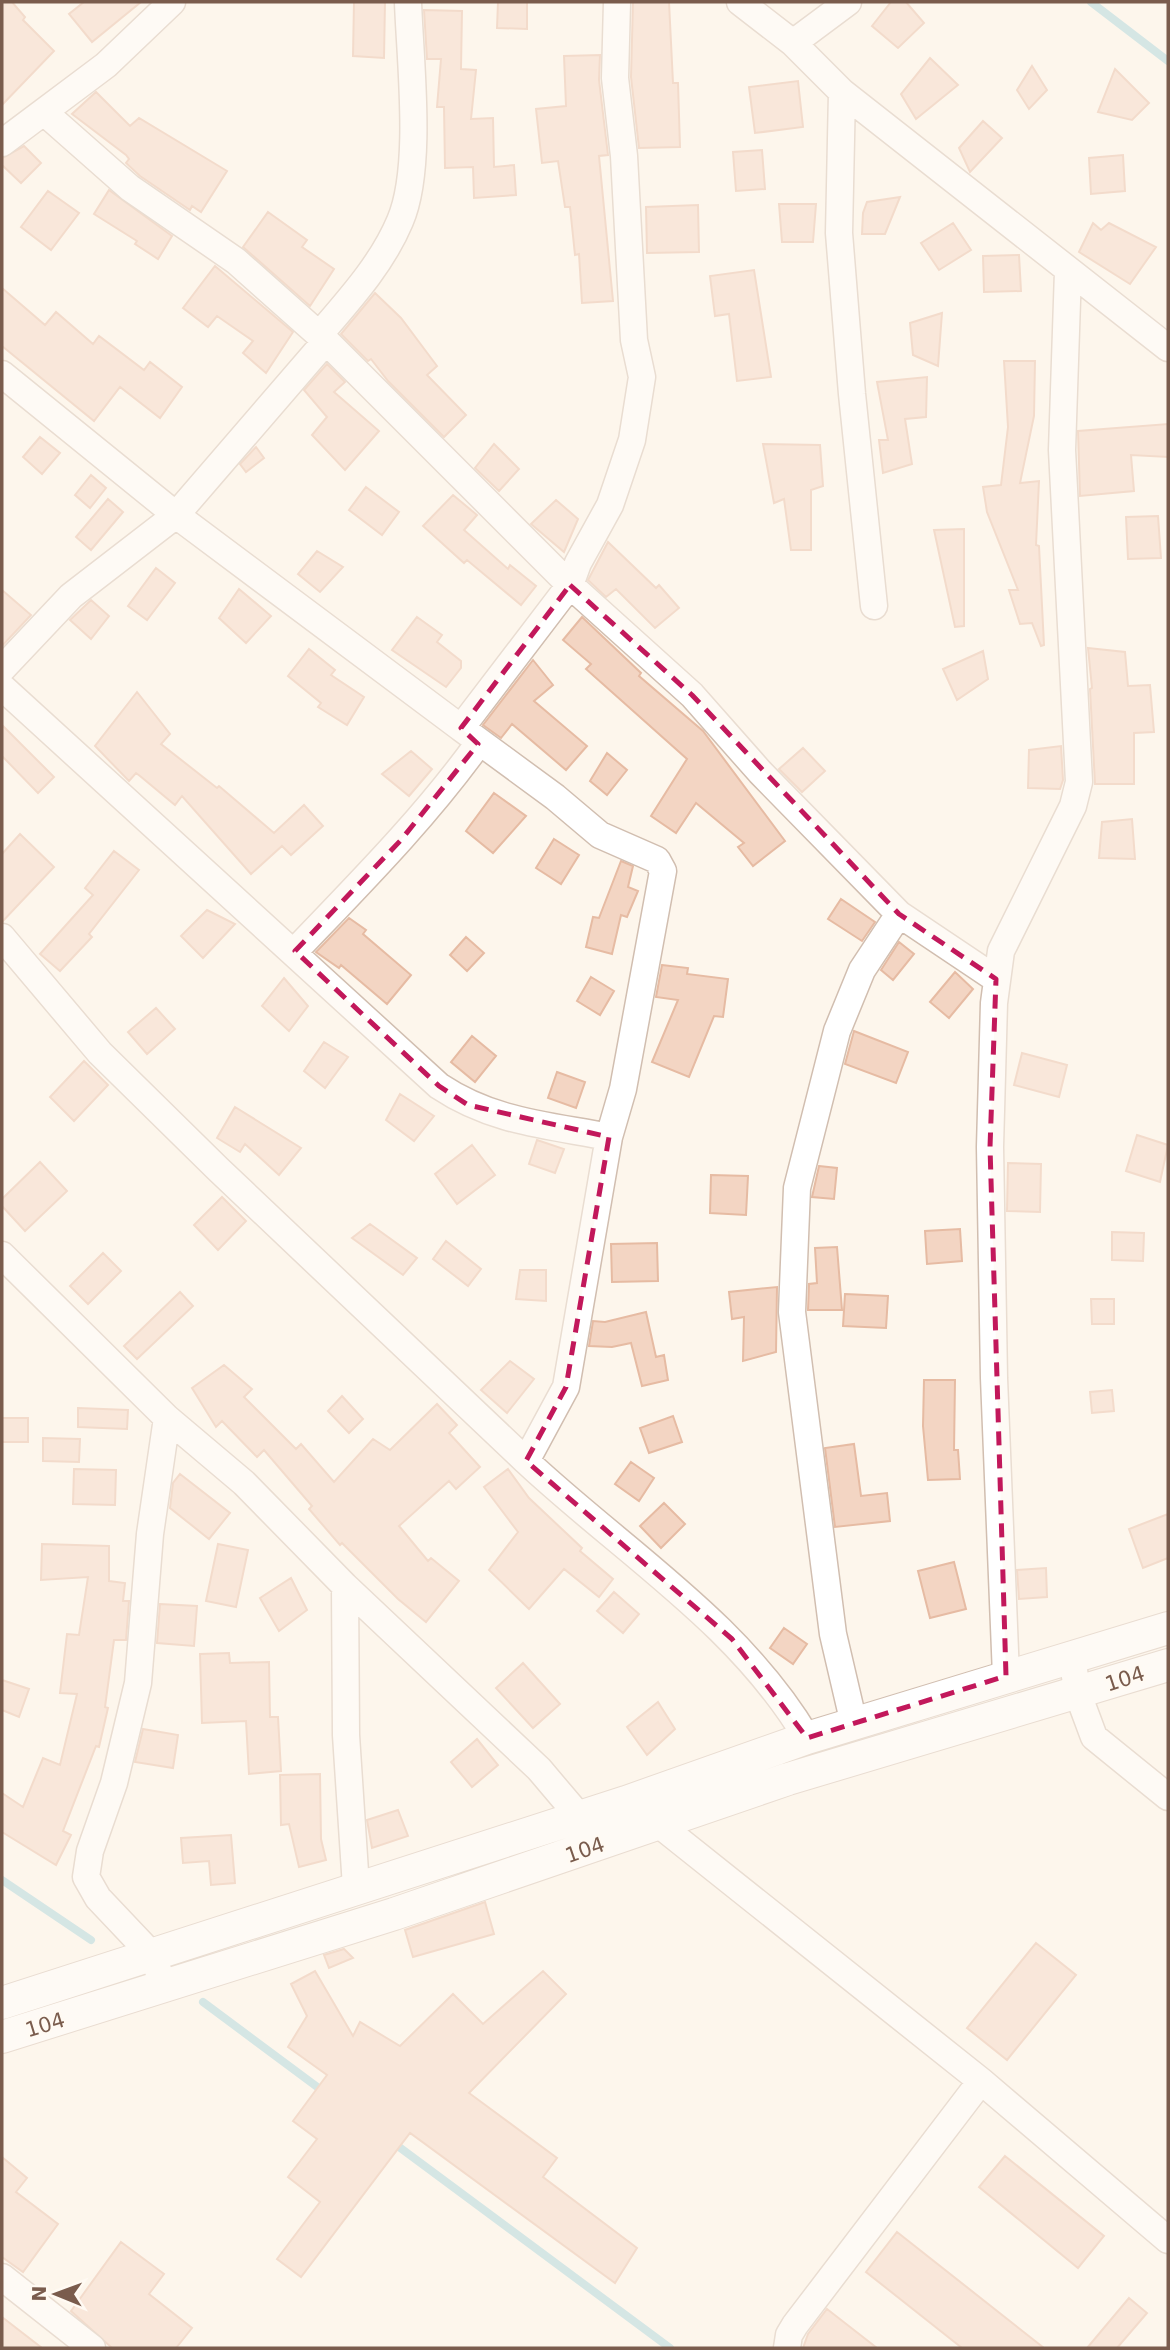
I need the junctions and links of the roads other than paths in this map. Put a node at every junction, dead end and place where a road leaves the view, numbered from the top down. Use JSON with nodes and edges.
{"nodes":[{"id":1,"x":172,"y":2,"type":"edge"},
{"id":2,"x":408,"y":2,"type":"edge"},
{"id":3,"x":617,"y":2,"type":"edge"},
{"id":4,"x":740,"y":2,"type":"edge"},
{"id":5,"x":848,"y":2,"type":"edge"},
{"id":6,"x":793,"y":43,"type":"junction"},
{"id":7,"x":842,"y":92,"type":"junction"},
{"id":8,"x":45,"y":113,"type":"junction"},
{"id":9,"x":2,"y":143,"type":"edge"},
{"id":10,"x":1068,"y":271,"type":"junction"},
{"id":11,"x":323,"y":338,"type":"junction"},
{"id":12,"x":1168,"y":348,"type":"edge"},
{"id":13,"x":2,"y":374,"type":"edge"},
{"id":14,"x":176,"y":515,"type":"junction"},
{"id":15,"x":570,"y":585,"type":"junction"},
{"id":16,"x":874,"y":606,"type":"dead end"},
{"id":17,"x":2,"y":669,"type":"edge"},
{"id":18,"x":2,"y":687,"type":"edge"},
{"id":19,"x":470,"y":736,"type":"junction"},
{"id":20,"x":899,"y":914,"type":"junction"},
{"id":21,"x":2,"y":937,"type":"edge"},
{"id":22,"x":295,"y":951,"type":"junction"},
{"id":23,"x":996,"y":979,"type":"junction"},
{"id":24,"x":609,"y":1137,"type":"junction"},
{"id":25,"x":2,"y":1255,"type":"edge"},
{"id":26,"x":167,"y":1418,"type":"junction"},
{"id":27,"x":526,"y":1461,"type":"junction"},
{"id":28,"x":345,"y":1586,"type":"junction"},
{"id":29,"x":1168,"y":1628,"type":"edge"},
{"id":30,"x":1072,"y":1659,"type":"junction"},
{"id":31,"x":1168,"y":1665,"type":"edge"},
{"id":32,"x":1006,"y":1676,"type":"junction"},
{"id":33,"x":1079,"y":1693,"type":"junction"},
{"id":34,"x":854,"y":1724,"type":"junction"},
{"id":35,"x":807,"y":1738,"type":"junction"},
{"id":36,"x":1168,"y":1797,"type":"edge"},
{"id":37,"x":626,"y":1802,"type":"junction"},
{"id":38,"x":578,"y":1815,"type":"junction"},
{"id":39,"x":661,"y":1824,"type":"junction"},
{"id":40,"x":356,"y":1887,"type":"junction"},
{"id":41,"x":152,"y":1955,"type":"junction"},
{"id":42,"x":165,"y":1989,"type":"junction"},
{"id":43,"x":2,"y":2003,"type":"edge"},
{"id":44,"x":2,"y":2038,"type":"edge"},
{"id":45,"x":981,"y":2081,"type":"junction"},
{"id":46,"x":1168,"y":2240,"type":"edge"},
{"id":47,"x":2,"y":2277,"type":"edge"},
{"id":48,"x":92,"y":2348,"type":"edge"},
{"id":49,"x":787,"y":2348,"type":"edge"}],
"edges":[{"from":1,"to":8,"type":"street"},
{"from":2,"to":11,"type":"street"},
{"from":3,"to":15,"type":"street"},
{"from":4,"to":6,"type":"street"},
{"from":5,"to":6,"type":"street"},
{"from":6,"to":7,"type":"street"},
{"from":7,"to":10,"type":"street"},
{"from":7,"to":16,"type":"street"},
{"from":8,"to":9,"type":"street"},
{"from":8,"to":11,"type":"street"},
{"from":10,"to":12,"type":"street"},
{"from":10,"to":23,"type":"street"},
{"from":11,"to":14,"type":"street"},
{"from":11,"to":15,"type":"street"},
{"from":13,"to":14,"type":"street"},
{"from":14,"to":17,"type":"street"},
{"from":14,"to":19,"type":"street"},
{"from":15,"to":19,"type":"street"},
{"from":15,"to":20,"type":"street"},
{"from":18,"to":22,"type":"street"},
{"from":19,"to":22,"type":"street"},
{"from":19,"to":24,"type":"street"},
{"from":20,"to":23,"type":"street"},
{"from":20,"to":34,"type":"street"},
{"from":21,"to":27,"type":"street"},
{"from":22,"to":24,"type":"street"},
{"from":23,"to":32,"type":"street"},
{"from":24,"to":27,"type":"street"},
{"from":25,"to":26,"type":"street"},
{"from":26,"to":28,"type":"street"},
{"from":26,"to":41,"type":"street"},
{"from":27,"to":35,"type":"street"},
{"from":28,"to":38,"type":"street"},
{"from":28,"to":40,"type":"street"},
{"from":29,"to":30,"type":"street"},
{"from":30,"to":32,"type":"street"},
{"from":30,"to":33,"type":"street"},
{"from":31,"to":33,"type":"street","name":"104"},
{"from":32,"to":34,"type":"street"},
{"from":33,"to":36,"type":"street"},
{"from":33,"to":39,"type":"street","name":"104"},
{"from":34,"to":35,"type":"street"},
{"from":35,"to":37,"type":"street"},
{"from":37,"to":38,"type":"street"},
{"from":37,"to":39,"type":"street"},
{"from":38,"to":40,"type":"street"},
{"from":39,"to":42,"type":"street","name":"104"},
{"from":39,"to":45,"type":"street"},
{"from":40,"to":41,"type":"street"},
{"from":41,"to":42,"type":"street"},
{"from":41,"to":43,"type":"street"},
{"from":42,"to":44,"type":"street","name":"104"},
{"from":45,"to":46,"type":"street"},
{"from":45,"to":49,"type":"street"},
{"from":47,"to":48,"type":"street"}]}
